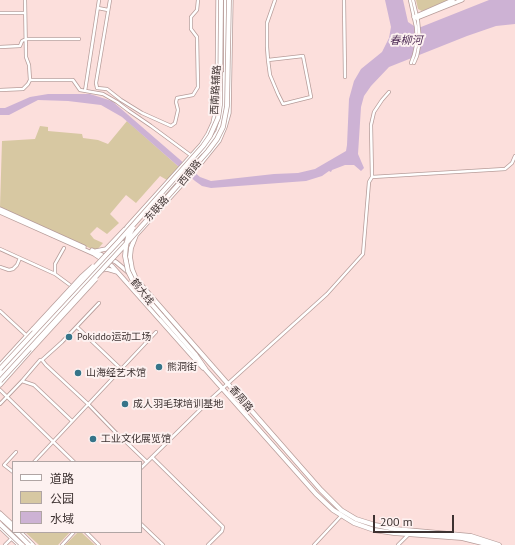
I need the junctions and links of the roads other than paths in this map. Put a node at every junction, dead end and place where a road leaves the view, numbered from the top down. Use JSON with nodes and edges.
{"nodes":[{"id":1,"x":26,"y":0,"type":"edge"},
{"id":2,"x":99,"y":0,"type":"edge"},
{"id":3,"x":110,"y":0,"type":"edge"},
{"id":4,"x":198,"y":0,"type":"edge"},
{"id":5,"x":225,"y":0,"type":"edge"},
{"id":6,"x":275,"y":0,"type":"edge"},
{"id":7,"x":344,"y":0,"type":"edge"},
{"id":8,"x":410,"y":0,"type":"edge"},
{"id":9,"x":413,"y":0,"type":"edge"},
{"id":10,"x":453,"y":0,"type":"edge"},
{"id":11,"x":462,"y":0,"type":"edge"},
{"id":12,"x":98,"y":8,"type":"junction"},
{"id":13,"x":108,"y":10,"type":"junction"},
{"id":14,"x":0,"y":13,"type":"edge"},
{"id":15,"x":25,"y":13,"type":"junction"},
{"id":16,"x":415,"y":17,"type":"junction"},
{"id":17,"x":26,"y":39,"type":"junction"},
{"id":18,"x":79,"y":39,"type":"dead end"},
{"id":19,"x":0,"y":47,"type":"edge"},
{"id":20,"x":268,"y":60,"type":"junction"},
{"id":21,"x":413,"y":63,"type":"dead end"},
{"id":22,"x":218,"y":67,"type":"junction"},
{"id":23,"x":345,"y":77,"type":"dead end"},
{"id":24,"x":223,"y":79,"type":"junction"},
{"id":25,"x":30,"y":80,"type":"junction"},
{"id":26,"x":0,"y":90,"type":"edge"},
{"id":27,"x":85,"y":91,"type":"junction"},
{"id":28,"x":389,"y":92,"type":"dead end"},
{"id":29,"x":515,"y":156,"type":"edge"},
{"id":30,"x":193,"y":157,"type":"junction"},
{"id":31,"x":513,"y":162,"type":"edge"},
{"id":32,"x":201,"y":163,"type":"junction"},
{"id":33,"x":181,"y":170,"type":"junction"},
{"id":34,"x":372,"y":177,"type":"junction"},
{"id":35,"x":153,"y":205,"type":"joint"},
{"id":36,"x":0,"y":210,"type":"edge"},
{"id":37,"x":127,"y":227,"type":"junction"},
{"id":38,"x":136,"y":236,"type":"junction"},
{"id":39,"x":121,"y":243,"type":"junction"},
{"id":40,"x":64,"y":248,"type":"dead end"},
{"id":41,"x":0,"y":249,"type":"edge"},
{"id":42,"x":93,"y":252,"type":"junction"},
{"id":43,"x":20,"y":258,"type":"junction"},
{"id":44,"x":106,"y":260,"type":"junction"},
{"id":45,"x":0,"y":267,"type":"edge"},
{"id":46,"x":96,"y":271,"type":"junction"},
{"id":47,"x":118,"y":272,"type":"junction"},
{"id":48,"x":55,"y":274,"type":"junction"},
{"id":49,"x":140,"y":286,"type":"junction"},
{"id":50,"x":76,"y":290,"type":"junction"},
{"id":51,"x":100,"y":303,"type":"dead end"},
{"id":52,"x":0,"y":311,"type":"edge"},
{"id":53,"x":76,"y":327,"type":"junction"},
{"id":54,"x":156,"y":332,"type":"dead end"},
{"id":55,"x":27,"y":336,"type":"junction"},
{"id":56,"x":31,"y":350,"type":"junction"},
{"id":57,"x":22,"y":353,"type":"junction"},
{"id":58,"x":42,"y":360,"type":"junction"},
{"id":59,"x":1,"y":364,"type":"edge"},
{"id":60,"x":0,"y":369,"type":"edge"},
{"id":61,"x":121,"y":369,"type":"junction"},
{"id":62,"x":206,"y":370,"type":"junction"},
{"id":63,"x":0,"y":373,"type":"edge"},
{"id":64,"x":0,"y":378,"type":"edge"},
{"id":65,"x":22,"y":381,"type":"junction"},
{"id":66,"x":0,"y":384,"type":"edge"},
{"id":67,"x":227,"y":384,"type":"junction"},
{"id":68,"x":222,"y":388,"type":"junction"},
{"id":69,"x":0,"y":390,"type":"edge"},
{"id":70,"x":7,"y":397,"type":"junction"},
{"id":71,"x":0,"y":404,"type":"edge"},
{"id":72,"x":88,"y":404,"type":"junction"},
{"id":73,"x":72,"y":421,"type":"junction"},
{"id":74,"x":53,"y":441,"type":"junction"},
{"id":75,"x":16,"y":452,"type":"dead end"},
{"id":76,"x":152,"y":457,"type":"junction"},
{"id":77,"x":35,"y":461,"type":"edge"},
{"id":78,"x":73,"y":461,"type":"edge"},
{"id":79,"x":147,"y":462,"type":"junction"},
{"id":80,"x":142,"y":467,"type":"edge"},
{"id":81,"x":12,"y":471,"type":"edge"},
{"id":82,"x":0,"y":513,"type":"edge"},
{"id":83,"x":341,"y":516,"type":"junction"},
{"id":84,"x":0,"y":517,"type":"edge"},
{"id":85,"x":0,"y":524,"type":"edge"},
{"id":86,"x":12,"y":524,"type":"edge"},
{"id":87,"x":142,"y":525,"type":"edge"},
{"id":88,"x":0,"y":527,"type":"edge"},
{"id":89,"x":12,"y":528,"type":"edge"},
{"id":90,"x":410,"y":532,"type":"junction"},
{"id":91,"x":17,"y":533,"type":"edge"},
{"id":92,"x":19,"y":533,"type":"edge"},
{"id":93,"x":19,"y":533,"type":"edge"},
{"id":94,"x":73,"y":533,"type":"edge"},
{"id":95,"x":87,"y":533,"type":"edge"},
{"id":96,"x":12,"y":538,"type":"junction"},
{"id":97,"x":4,"y":545,"type":"edge"},
{"id":98,"x":19,"y":545,"type":"edge"},
{"id":99,"x":22,"y":545,"type":"edge"},
{"id":100,"x":30,"y":545,"type":"edge"},
{"id":101,"x":33,"y":545,"type":"edge"},
{"id":102,"x":62,"y":545,"type":"edge"},
{"id":103,"x":99,"y":545,"type":"edge"},
{"id":104,"x":163,"y":545,"type":"edge"},
{"id":105,"x":208,"y":545,"type":"edge"},
{"id":106,"x":314,"y":545,"type":"edge"},
{"id":107,"x":398,"y":545,"type":"edge"},
{"id":108,"x":490,"y":545,"type":"edge"},
{"id":109,"x":499,"y":545,"type":"edge"}],
"edges":[{"from":1,"to":15,"type":"street"},
{"from":2,"to":12,"type":"street"},
{"from":3,"to":13,"type":"street"},
{"from":4,"to":13,"type":"street"},
{"from":5,"to":22,"type":"main road","name":"西南路辅路"},
{"from":5,"to":24,"type":"highway","name":"西南路"},
{"from":5,"to":32,"type":"highway","name":"西南路"},
{"from":5,"to":44,"type":"highway","name":"东联路","bridge":true},
{"from":5,"to":44,"type":"highway","name":"东联路","bridge":true},
{"from":6,"to":20,"type":"street"},
{"from":7,"to":23,"type":"street"},
{"from":8,"to":16,"type":"street"},
{"from":9,"to":16,"type":"street"},
{"from":10,"to":16,"type":"main road"},
{"from":11,"to":16,"type":"main road"},
{"from":12,"to":13,"type":"street"},
{"from":12,"to":27,"type":"street"},
{"from":14,"to":15,"type":"street"},
{"from":15,"to":17,"type":"street"},
{"from":16,"to":21,"type":"street"},
{"from":17,"to":18,"type":"street"},
{"from":17,"to":19,"type":"street"},
{"from":17,"to":25,"type":"street"},
{"from":20,"to":20,"type":"street"},
{"from":22,"to":24,"type":"highway"},
{"from":22,"to":30,"type":"main road","name":"西南路辅路"},
{"from":24,"to":30,"type":"highway","name":"西南路"},
{"from":25,"to":26,"type":"street"},
{"from":25,"to":27,"type":"street"},
{"from":27,"to":30,"type":"street"},
{"from":28,"to":34,"type":"street"},
{"from":29,"to":31,"type":"street"},
{"from":30,"to":32,"type":"street"},
{"from":30,"to":33,"type":"highway","name":"西南路","bridge":true},
{"from":31,"to":34,"type":"street"},
{"from":32,"to":38,"type":"highway","name":"西南路","bridge":true},
{"from":33,"to":35,"type":"highway","name":"西南路"},
{"from":33,"to":37,"type":"main road"},
{"from":34,"to":67,"type":"street"},
{"from":35,"to":62,"type":"highway","name":"鹤大线","bridge":true},
{"from":36,"to":42,"type":"main road","name":"香周路"},
{"from":37,"to":38,"type":"highway"},
{"from":37,"to":39,"type":"main road"},
{"from":37,"to":42,"type":"main road"},
{"from":38,"to":39,"type":"main road","name":"西南路"},
{"from":38,"to":49,"type":"highway","name":"鹤大线"},
{"from":39,"to":44,"type":"main road"},
{"from":40,"to":48,"type":"street"},
{"from":41,"to":43,"type":"street"},
{"from":42,"to":44,"type":"main road","name":"香周路"},
{"from":42,"to":46,"type":"main road"},
{"from":43,"to":45,"type":"street"},
{"from":43,"to":48,"type":"street"},
{"from":44,"to":46,"type":"main road"},
{"from":44,"to":47,"type":"main road","name":"香周路"},
{"from":44,"to":49,"type":"main road","name":"香周路"},
{"from":44,"to":55,"type":"main road","bridge":true},
{"from":44,"to":56,"type":"main road","bridge":true},
{"from":44,"to":60,"type":"highway","name":"东联路","bridge":true},
{"from":44,"to":64,"type":"highway","name":"东联路","bridge":true},
{"from":46,"to":47,"type":"main road"},
{"from":46,"to":50,"type":"main road"},
{"from":46,"to":57,"type":"main road"},
{"from":47,"to":62,"type":"main road","name":"香周路"},
{"from":48,"to":50,"type":"street"},
{"from":49,"to":67,"type":"highway","name":"香周路"},
{"from":50,"to":63,"type":"main road"},
{"from":51,"to":53,"type":"street"},
{"from":52,"to":55,"type":"street"},
{"from":53,"to":58,"type":"street"},
{"from":53,"to":61,"type":"street"},
{"from":54,"to":61,"type":"street"},
{"from":55,"to":59,"type":"main road"},
{"from":56,"to":57,"type":"main road"},
{"from":56,"to":66,"type":"main road"},
{"from":57,"to":64,"type":"main road"},
{"from":58,"to":65,"type":"street"},
{"from":58,"to":72,"type":"street"},
{"from":59,"to":60,"type":"main road"},
{"from":61,"to":72,"type":"street"},
{"from":62,"to":68,"type":"highway","name":"香周路"},
{"from":65,"to":70,"type":"street"},
{"from":65,"to":73,"type":"street"},
{"from":67,"to":68,"type":"street"},
{"from":67,"to":90,"type":"highway","name":"香周路"},
{"from":68,"to":76,"type":"street"},
{"from":68,"to":83,"type":"highway","name":"香周路"},
{"from":69,"to":70,"type":"street"},
{"from":70,"to":71,"type":"street"},
{"from":70,"to":74,"type":"street"},
{"from":72,"to":73,"type":"street"},
{"from":72,"to":79,"type":"street"},
{"from":73,"to":74,"type":"street"},
{"from":74,"to":77,"type":"street"},
{"from":74,"to":78,"type":"street"},
{"from":75,"to":81,"type":"street"},
{"from":76,"to":79,"type":"street"},
{"from":76,"to":105,"type":"street"},
{"from":79,"to":80,"type":"street"},
{"from":82,"to":86,"type":"main road"},
{"from":83,"to":90,"type":"highway","name":"香周路"},
{"from":83,"to":106,"type":"street"},
{"from":84,"to":89,"type":"highway"},
{"from":85,"to":99,"type":"highway","bridge":true},
{"from":87,"to":104,"type":"street"},
{"from":88,"to":96,"type":"main road"},
{"from":90,"to":107,"type":"street"},
{"from":90,"to":108,"type":"highway","name":"香周路"},
{"from":90,"to":109,"type":"highway","name":"香周路"},
{"from":91,"to":96,"type":"street"},
{"from":92,"to":100,"type":"highway","bridge":true},
{"from":93,"to":101,"type":"main road"},
{"from":94,"to":102,"type":"street"},
{"from":95,"to":103,"type":"street"},
{"from":96,"to":97,"type":"street"},
{"from":96,"to":98,"type":"main road"}]}
